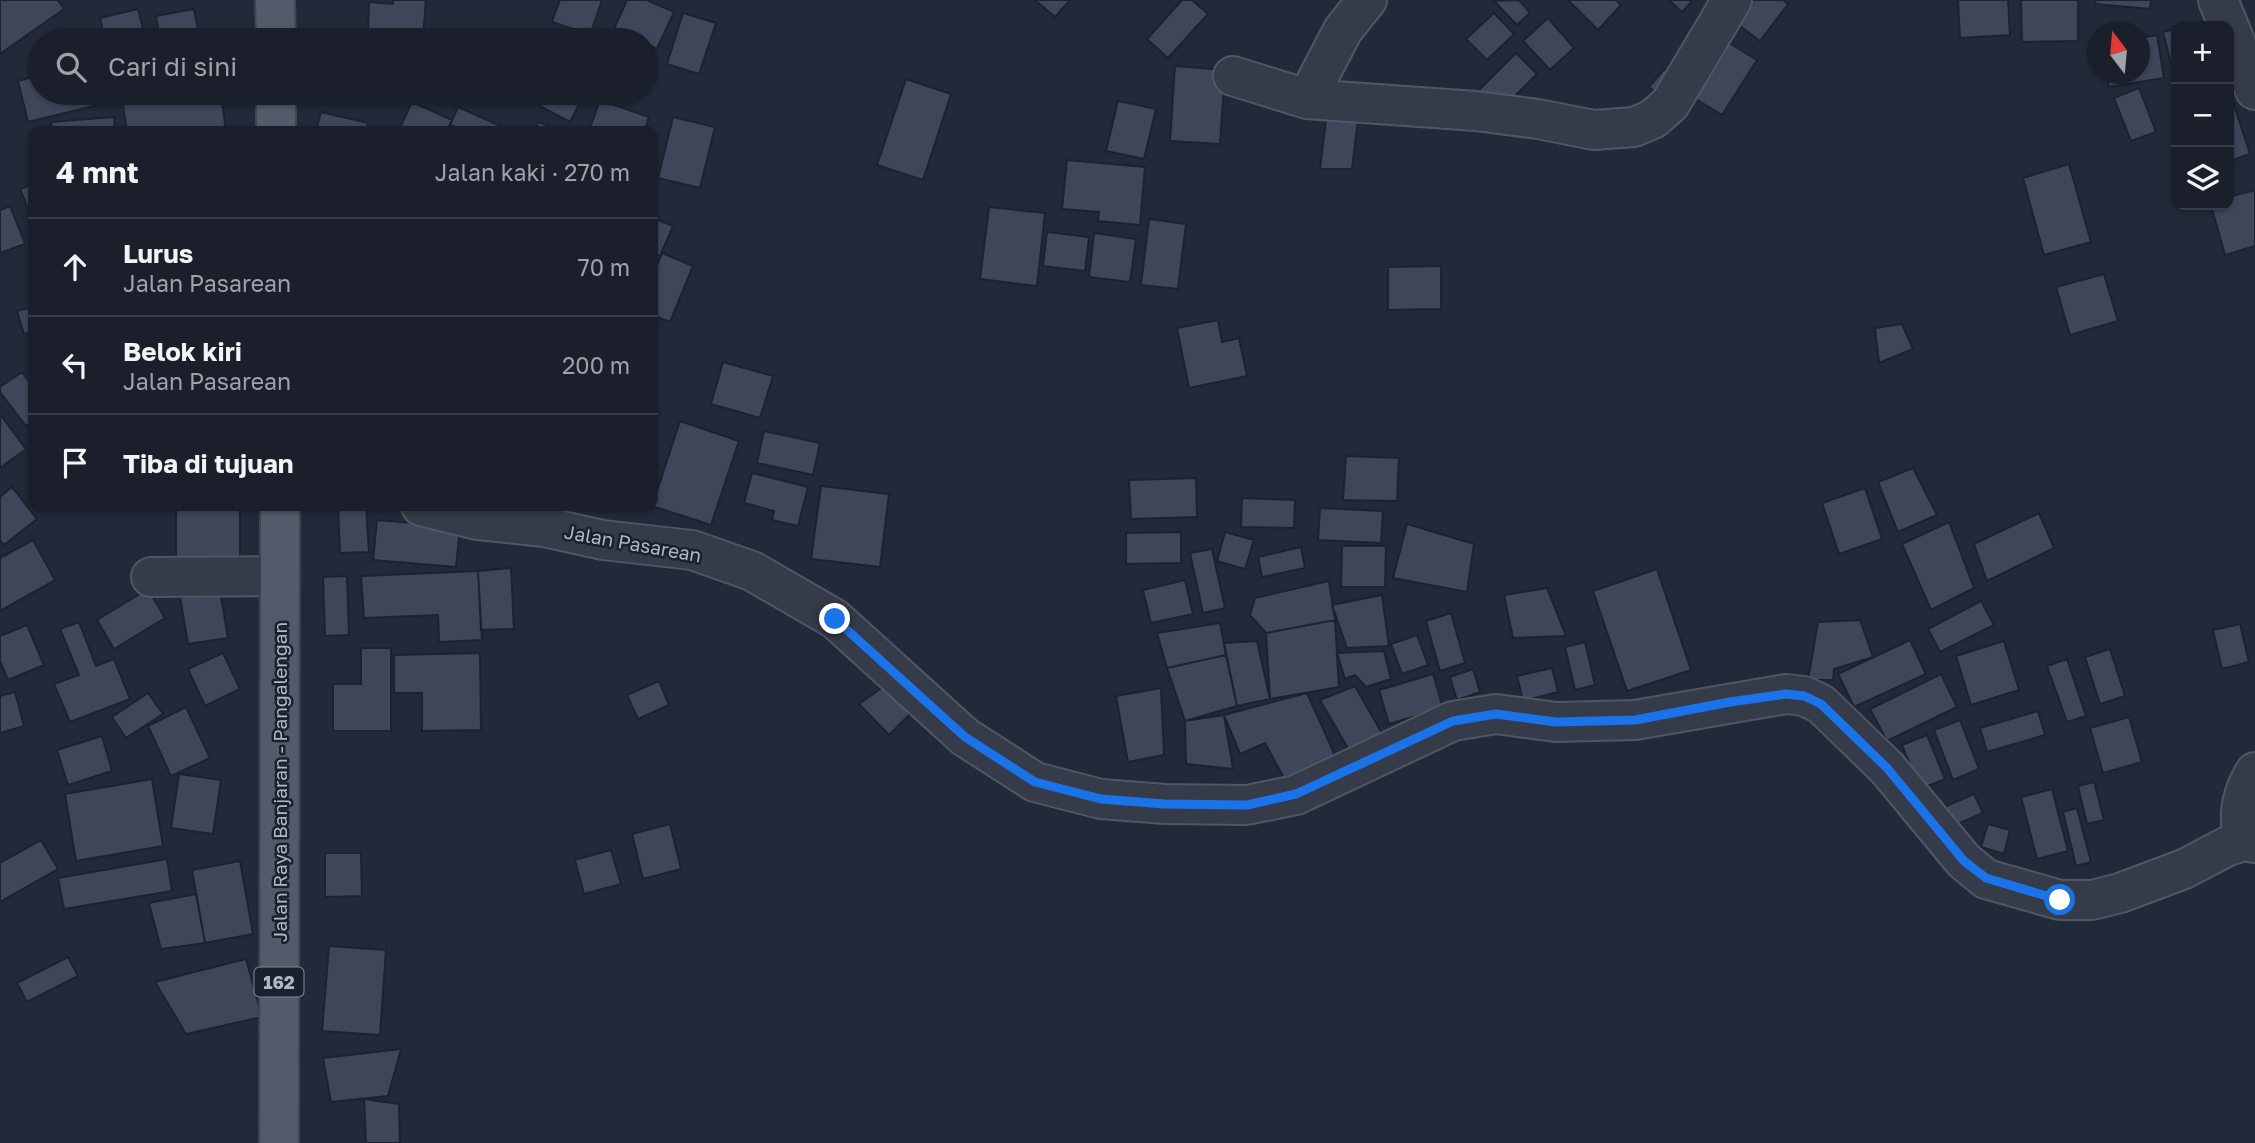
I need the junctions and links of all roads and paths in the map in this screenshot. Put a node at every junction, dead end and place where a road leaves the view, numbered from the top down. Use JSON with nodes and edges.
{"nodes":[{"id":1,"x":275,"y":0,"type":"edge"},
{"id":2,"x":1367,"y":0,"type":"edge"},
{"id":3,"x":1732,"y":0,"type":"edge"},
{"id":4,"x":2218,"y":0,"type":"edge"},
{"id":5,"x":275,"y":28,"type":"edge"},
{"id":6,"x":2245,"y":38,"type":"edge"},
{"id":7,"x":1233,"y":76,"type":"dead end"},
{"id":8,"x":2255,"y":90,"type":"edge"},
{"id":9,"x":1307,"y":99,"type":"junction"},
{"id":10,"x":276,"y":105,"type":"edge"},
{"id":11,"x":276,"y":126,"type":"edge"},
{"id":12,"x":280,"y":511,"type":"edge"},
{"id":13,"x":441,"y":511,"type":"edge"},
{"id":14,"x":280,"y":576,"type":"junction"},
{"id":15,"x":151,"y":577,"type":"dead end"},
{"id":16,"x":2255,"y":772,"type":"edge"},
{"id":17,"x":2250,"y":842,"type":"edge"},
{"id":18,"x":282,"y":1142,"type":"edge"}],
"edges":[{"from":1,"to":5,"type":"main road"},
{"from":2,"to":9,"type":"street"},
{"from":3,"to":9,"type":"street"},
{"from":4,"to":6,"type":"street"},
{"from":6,"to":8,"type":"street"},
{"from":7,"to":9,"type":"street"},
{"from":10,"to":11,"type":"main road"},
{"from":12,"to":14,"type":"main road","name":"Jalan Raya Banjaran - Pangalengan","number":"162"},
{"from":13,"to":17,"type":"street","name":"Jalan Pasarean"},
{"from":14,"to":15,"type":"street"},
{"from":14,"to":18,"type":"main road","name":"Jalan Raya Banjaran - Pangalengan","number":"162"},
{"from":16,"to":17,"type":"street"}]}
